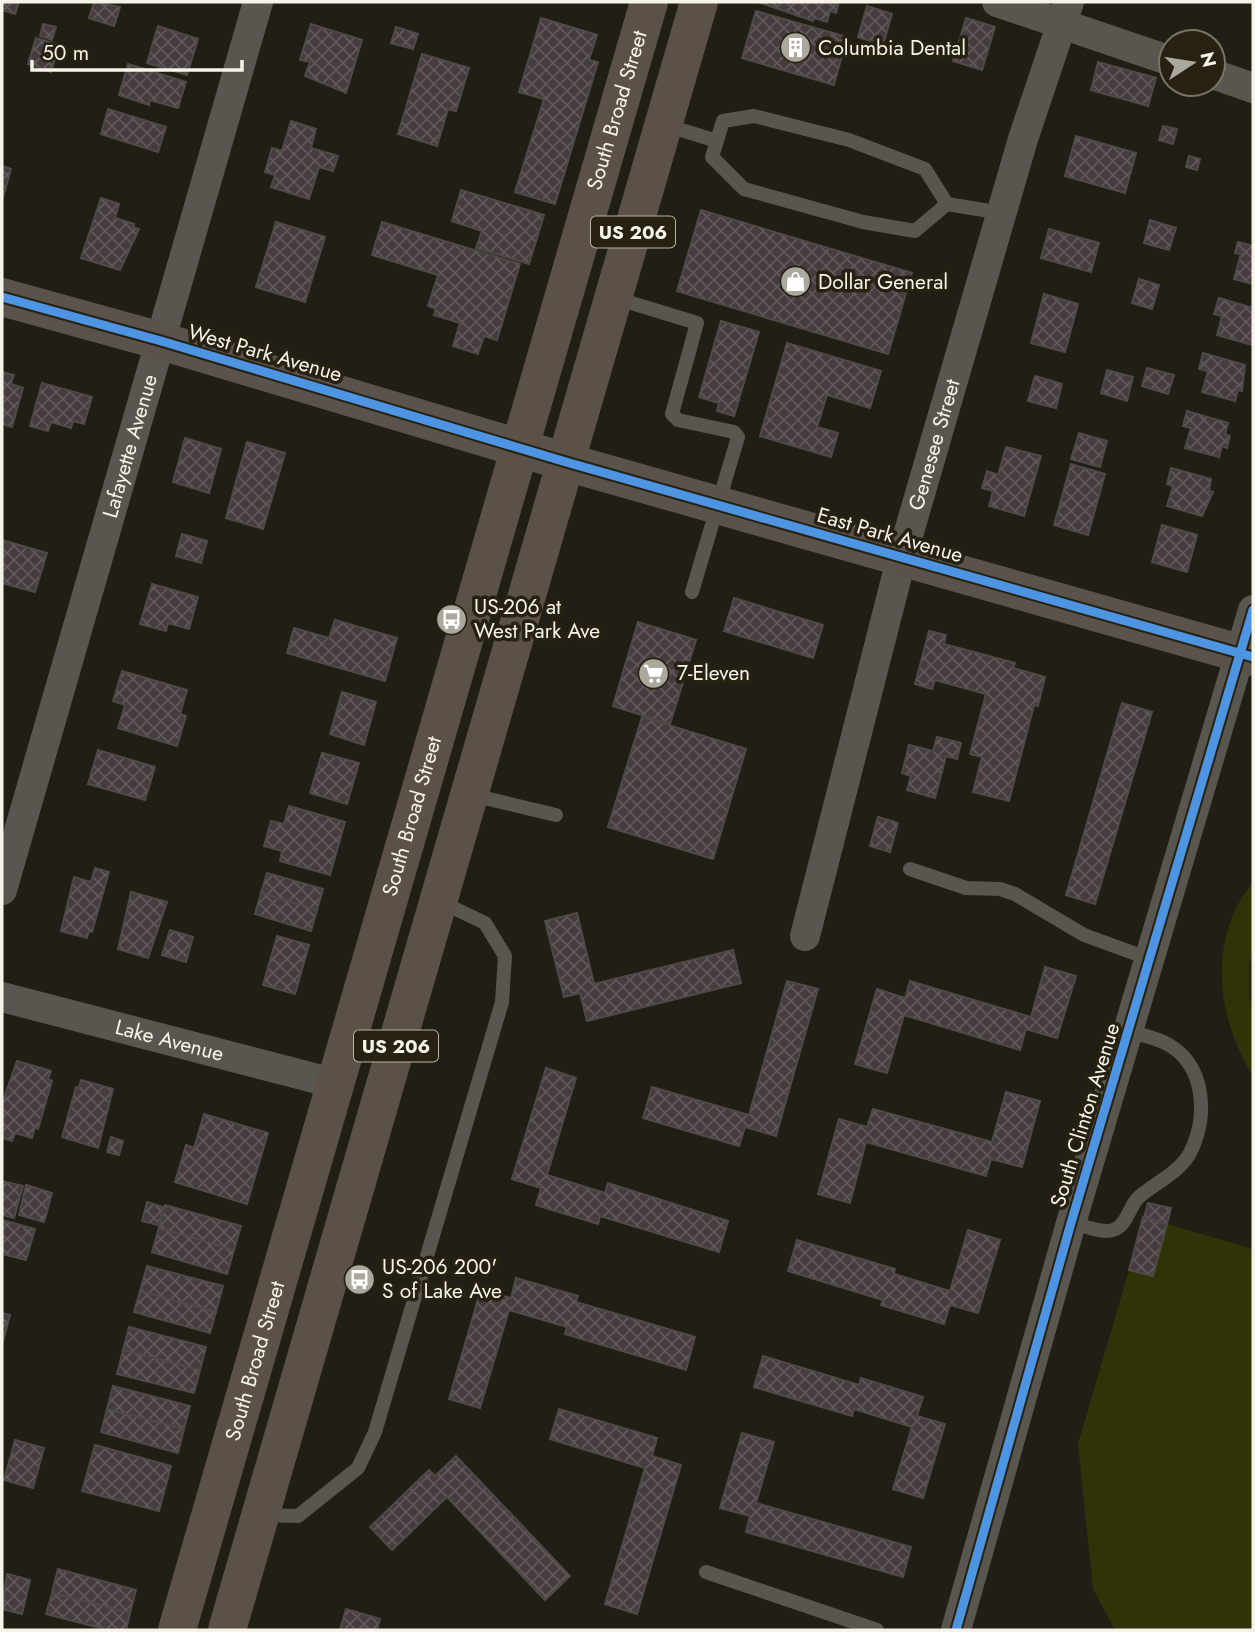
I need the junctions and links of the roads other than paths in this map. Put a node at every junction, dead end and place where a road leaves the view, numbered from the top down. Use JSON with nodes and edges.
{"nodes":[{"id":1,"x":258,"y":2,"type":"edge"},
{"id":2,"x":649,"y":2,"type":"edge"},
{"id":3,"x":699,"y":2,"type":"edge"},
{"id":4,"x":997,"y":2,"type":"edge"},
{"id":5,"x":1066,"y":13,"type":"edge"},
{"id":6,"x":1157,"y":55,"type":"edge"},
{"id":7,"x":1227,"y":80,"type":"edge"},
{"id":8,"x":1253,"y":88,"type":"edge"},
{"id":9,"x":664,"y":125,"type":"junction"},
{"id":10,"x":717,"y":141,"type":"junction"},
{"id":11,"x":947,"y":204,"type":"junction"},
{"id":12,"x":1002,"y":213,"type":"junction"},
{"id":13,"x":2,"y":297,"type":"edge"},
{"id":14,"x":614,"y":298,"type":"junction"},
{"id":15,"x":161,"y":341,"type":"junction"},
{"id":16,"x":517,"y":447,"type":"junction"},
{"id":17,"x":566,"y":462,"type":"junction"},
{"id":18,"x":719,"y":505,"type":"junction"},
{"id":19,"x":902,"y":556,"type":"junction"},
{"id":20,"x":692,"y":592,"type":"dead end"},
{"id":21,"x":1253,"y":610,"type":"edge"},
{"id":22,"x":1247,"y":655,"type":"edge"},
{"id":23,"x":470,"y":795,"type":"junction"},
{"id":24,"x":556,"y":815,"type":"dead end"},
{"id":25,"x":910,"y":869,"type":"dead end"},
{"id":26,"x":2,"y":890,"type":"edge"},
{"id":27,"x":438,"y":900,"type":"junction"},
{"id":28,"x":805,"y":936,"type":"dead end"},
{"id":29,"x":1150,"y":959,"type":"junction"},
{"id":30,"x":2,"y":997,"type":"edge"},
{"id":31,"x":1128,"y":1031,"type":"junction"},
{"id":32,"x":337,"y":1084,"type":"junction"},
{"id":33,"x":1071,"y":1223,"type":"junction"},
{"id":34,"x":262,"y":1515,"type":"junction"},
{"id":35,"x":706,"y":1572,"type":"dead end"},
{"id":36,"x":177,"y":1630,"type":"edge"},
{"id":37,"x":227,"y":1630,"type":"edge"},
{"id":38,"x":877,"y":1630,"type":"edge"},
{"id":39,"x":956,"y":1630,"type":"edge"}],
"edges":[{"from":1,"to":15,"type":"street","name":"Lafayette Avenue"},
{"from":2,"to":16,"type":"main road","name":"South Broad Street","number":"US 206"},
{"from":3,"to":9,"type":"main road","number":"US 206"},
{"from":4,"to":5,"type":"street"},
{"from":5,"to":6,"type":"street"},
{"from":5,"to":12,"type":"street","name":"Genesee Street"},
{"from":7,"to":8,"type":"street"},
{"from":9,"to":10,"type":"lane"},
{"from":9,"to":14,"type":"main road","number":"US 206"},
{"from":10,"to":11,"type":"lane"},
{"from":10,"to":11,"type":"lane"},
{"from":11,"to":12,"type":"lane"},
{"from":12,"to":19,"type":"street","name":"Genesee Street"},
{"from":13,"to":15,"type":"street","name":"West Park Avenue"},
{"from":14,"to":17,"type":"main road","number":"US 206"},
{"from":14,"to":18,"type":"lane"},
{"from":15,"to":16,"type":"street","name":"West Park Avenue"},
{"from":15,"to":26,"type":"street","name":"Lafayette Avenue"},
{"from":16,"to":17,"type":"street","name":"East Park Avenue"},
{"from":16,"to":32,"type":"main road","name":"South Broad Street","number":"US 206"},
{"from":17,"to":18,"type":"street","name":"East Park Avenue"},
{"from":17,"to":23,"type":"main road","number":"US 206"},
{"from":18,"to":19,"type":"street","name":"East Park Avenue"},
{"from":18,"to":20,"type":"lane"},
{"from":19,"to":22,"type":"street","name":"East Park Avenue"},
{"from":19,"to":28,"type":"street","name":"Genesee Street"},
{"from":21,"to":22,"type":"street","name":"South Clinton Avenue"},
{"from":22,"to":29,"type":"street","name":"South Clinton Avenue"},
{"from":23,"to":24,"type":"lane"},
{"from":23,"to":27,"type":"main road","number":"US 206"},
{"from":25,"to":29,"type":"lane"},
{"from":27,"to":34,"type":"main road","number":"US 206"},
{"from":27,"to":34,"type":"lane"},
{"from":29,"to":31,"type":"street","name":"South Clinton Avenue"},
{"from":30,"to":32,"type":"street","name":"Lake Avenue"},
{"from":31,"to":33,"type":"street","name":"South Clinton Avenue"},
{"from":31,"to":33,"type":"lane"},
{"from":32,"to":36,"type":"main road","name":"South Broad Street","number":"US 206"},
{"from":33,"to":39,"type":"street","name":"South Clinton Avenue"},
{"from":34,"to":37,"type":"main road","number":"US 206"},
{"from":35,"to":38,"type":"lane"}]}
